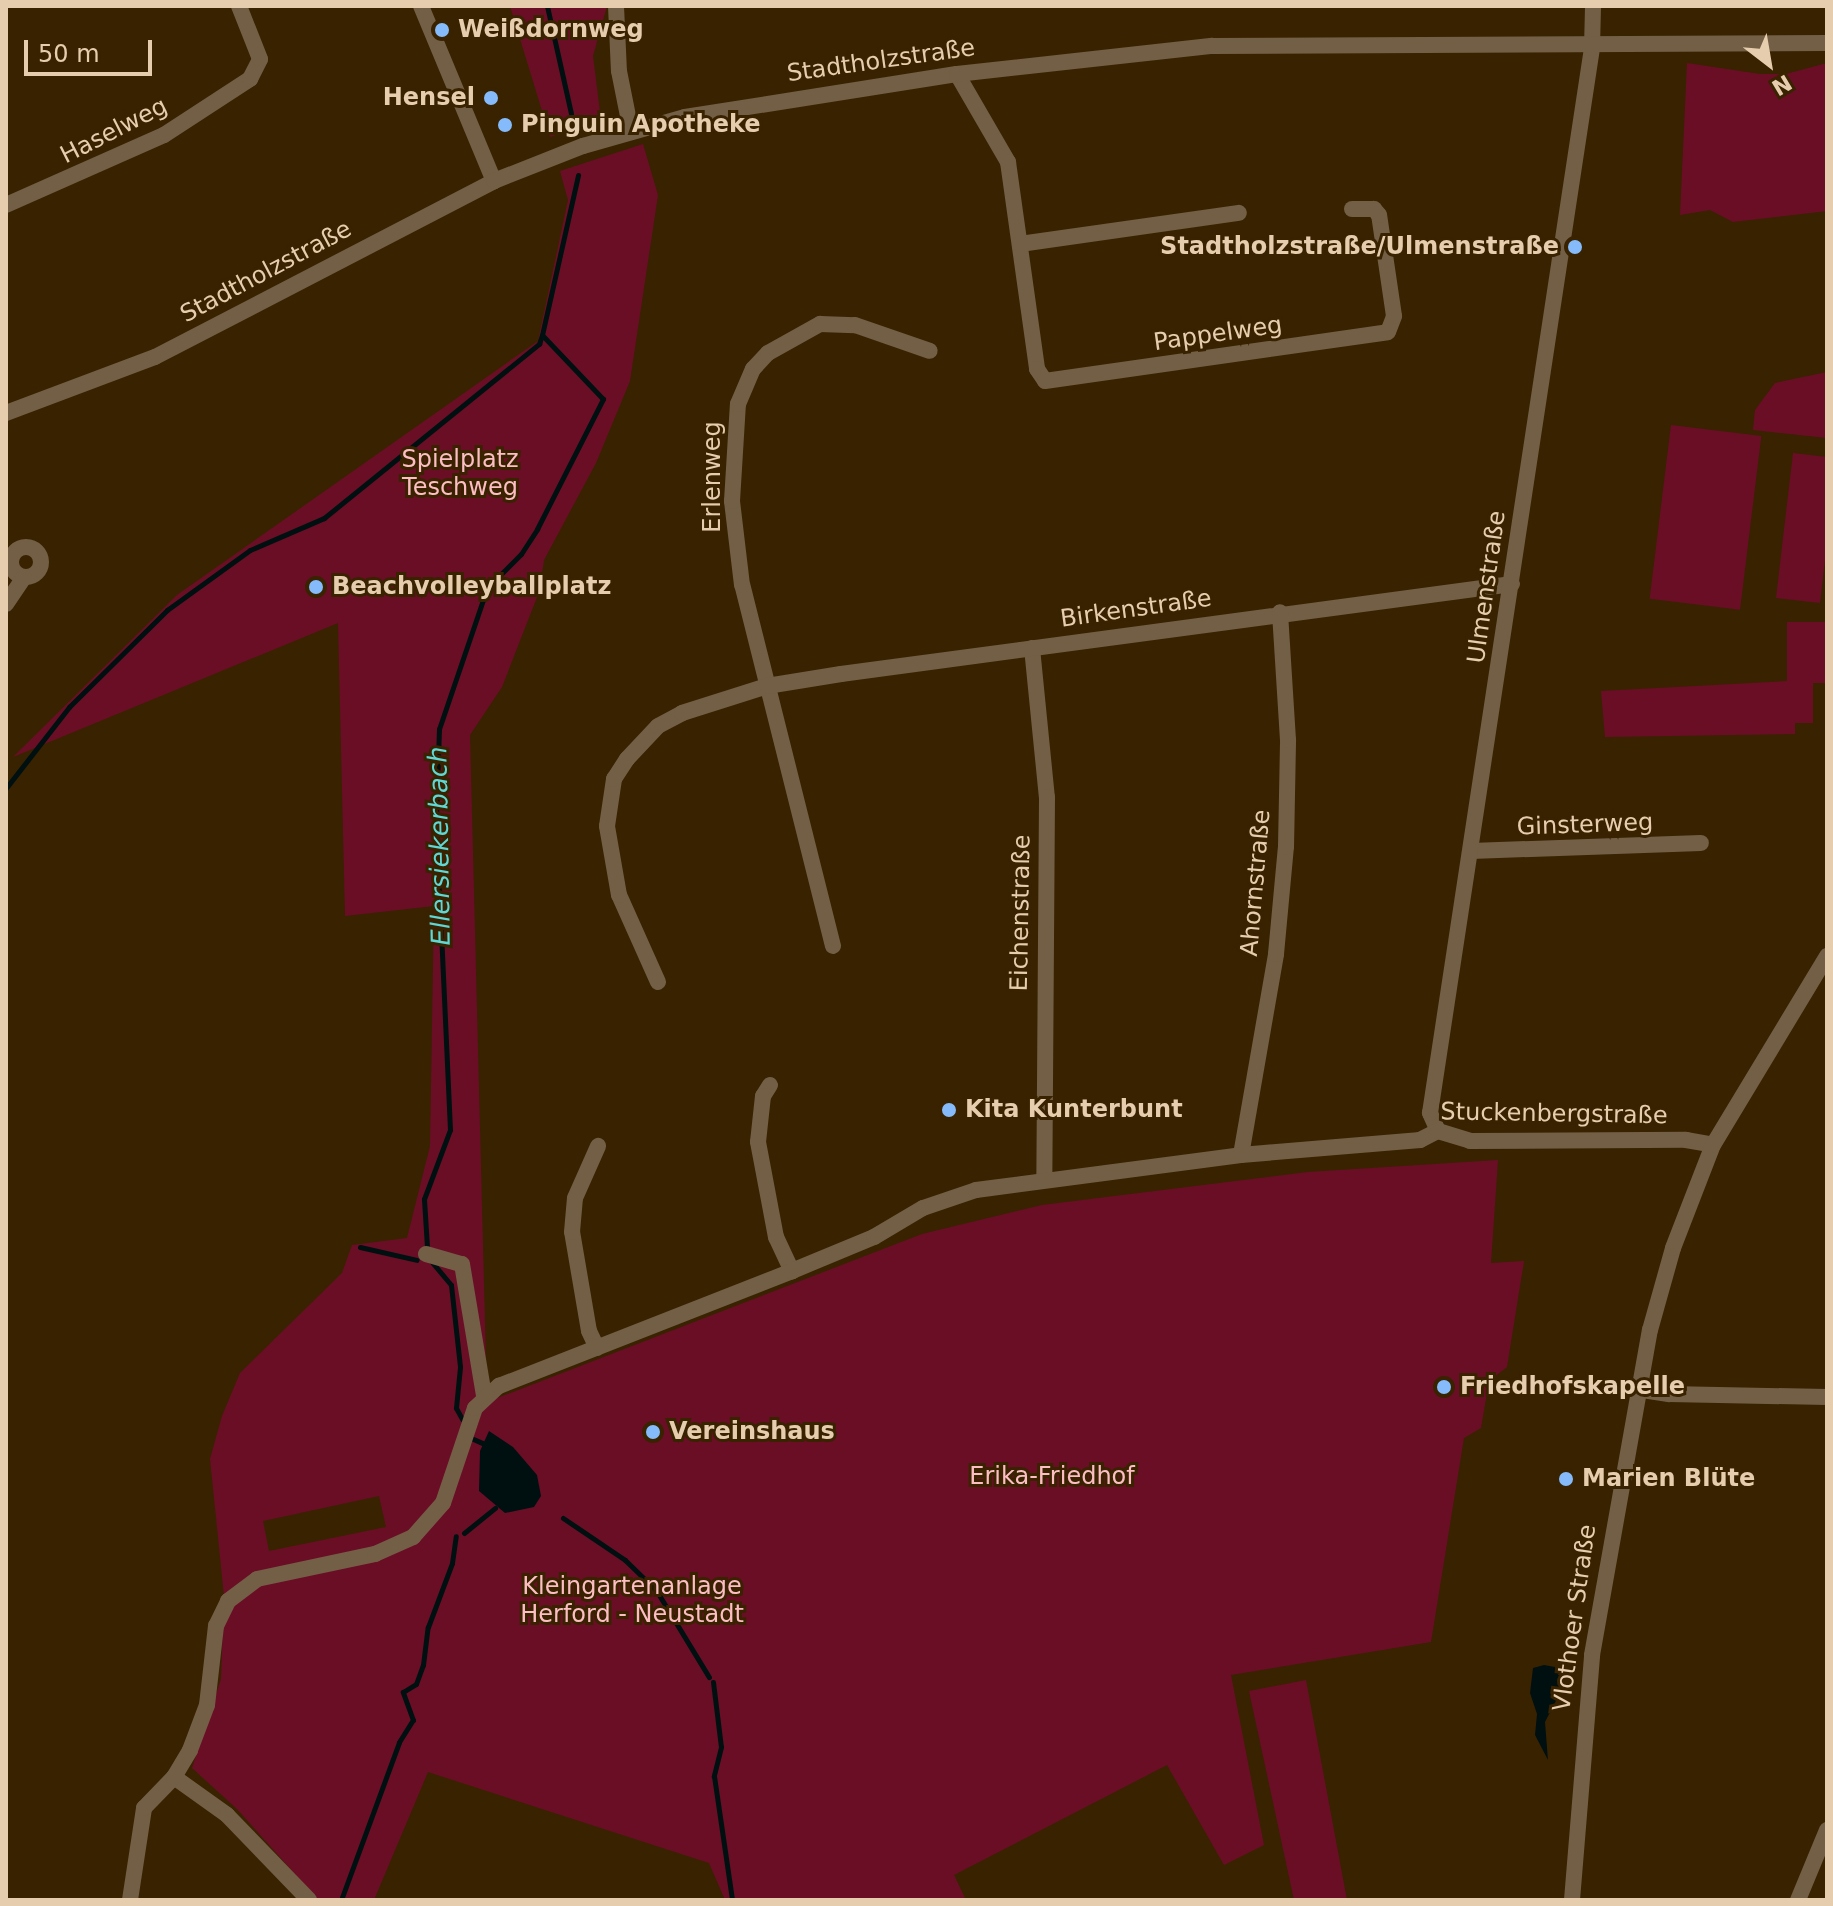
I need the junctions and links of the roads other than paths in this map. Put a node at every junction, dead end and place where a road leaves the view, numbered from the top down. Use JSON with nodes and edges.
{"nodes":[{"id":1,"x":239,"y":6,"type":"edge"},
{"id":2,"x":421,"y":6,"type":"edge"},
{"id":3,"x":616,"y":6,"type":"edge"},
{"id":4,"x":1593,"y":6,"type":"edge"},
{"id":5,"x":1827,"y":43,"type":"edge"},
{"id":6,"x":1592,"y":48,"type":"junction"},
{"id":7,"x":957,"y":74,"type":"junction"},
{"id":8,"x":631,"y":131,"type":"junction"},
{"id":9,"x":494,"y":181,"type":"junction"},
{"id":10,"x":6,"y":205,"type":"edge"},
{"id":11,"x":1352,"y":209,"type":"dead end"},
{"id":12,"x":1239,"y":213,"type":"dead end"},
{"id":13,"x":1020,"y":244,"type":"junction"},
{"id":14,"x":930,"y":351,"type":"dead end"},
{"id":15,"x":6,"y":413,"type":"edge"},
{"id":16,"x":24,"y":577,"type":"dead end"},
{"id":17,"x":1512,"y":584,"type":"junction"},
{"id":18,"x":6,"y":604,"type":"edge"},
{"id":19,"x":1280,"y":612,"type":"junction"},
{"id":20,"x":1032,"y":648,"type":"junction"},
{"id":21,"x":767,"y":686,"type":"junction"},
{"id":22,"x":1701,"y":843,"type":"dead end"},
{"id":23,"x":1471,"y":851,"type":"junction"},
{"id":24,"x":833,"y":946,"type":"dead end"},
{"id":25,"x":1827,"y":956,"type":"edge"},
{"id":26,"x":658,"y":982,"type":"dead end"},
{"id":27,"x":770,"y":1085,"type":"dead end"},
{"id":28,"x":1438,"y":1131,"type":"junction"},
{"id":29,"x":1713,"y":1145,"type":"junction"},
{"id":30,"x":598,"y":1146,"type":"dead end"},
{"id":31,"x":1241,"y":1155,"type":"junction"},
{"id":32,"x":1044,"y":1180,"type":"junction"},
{"id":33,"x":426,"y":1254,"type":"dead end"},
{"id":34,"x":792,"y":1271,"type":"junction"},
{"id":35,"x":597,"y":1348,"type":"junction"},
{"id":36,"x":1636,"y":1389,"type":"junction"},
{"id":37,"x":484,"y":1395,"type":"junction"},
{"id":38,"x":1827,"y":1397,"type":"edge"},
{"id":39,"x":174,"y":1777,"type":"junction"},
{"id":40,"x":1827,"y":1830,"type":"edge"},
{"id":41,"x":130,"y":1900,"type":"edge"},
{"id":42,"x":309,"y":1900,"type":"edge"},
{"id":43,"x":1572,"y":1900,"type":"edge"},
{"id":44,"x":1798,"y":1900,"type":"edge"}],
"edges":[{"from":1,"to":10,"type":"street","name":"Haselweg"},
{"from":2,"to":9,"type":"street"},
{"from":3,"to":8,"type":"street"},
{"from":4,"to":6,"type":"street","name":"Ulmenstraße"},
{"from":5,"to":6,"type":"street","name":"Stadtholzstraße"},
{"from":6,"to":7,"type":"street","name":"Stadtholzstraße"},
{"from":6,"to":17,"type":"street","name":"Ulmenstraße"},
{"from":7,"to":8,"type":"street","name":"Stadtholzstraße"},
{"from":7,"to":13,"type":"street","name":"Pappelweg"},
{"from":8,"to":9,"type":"street","name":"Stadtholzstraße"},
{"from":9,"to":15,"type":"street","name":"Stadtholzstraße"},
{"from":11,"to":13,"type":"street","name":"Pappelweg"},
{"from":12,"to":13,"type":"street"},
{"from":14,"to":21,"type":"street","name":"Erlenweg"},
{"from":16,"to":18,"type":"street"},
{"from":17,"to":19,"type":"street","name":"Birkenstraße"},
{"from":17,"to":23,"type":"street","name":"Ulmenstraße"},
{"from":19,"to":20,"type":"street","name":"Birkenstraße"},
{"from":19,"to":31,"type":"street","name":"Ahornstraße"},
{"from":20,"to":21,"type":"street","name":"Birkenstraße"},
{"from":20,"to":32,"type":"street","name":"Eichenstraße"},
{"from":21,"to":24,"type":"street"},
{"from":21,"to":26,"type":"street","name":"Birkenstraße"},
{"from":22,"to":23,"type":"street","name":"Ginsterweg"},
{"from":23,"to":28,"type":"street","name":"Ulmenstraße"},
{"from":25,"to":29,"type":"street","name":"Vlothoer Straße"},
{"from":27,"to":34,"type":"street"},
{"from":28,"to":29,"type":"street","name":"Stuckenbergstraße"},
{"from":28,"to":31,"type":"street","name":"Stuckenbergstraße"},
{"from":29,"to":36,"type":"street","name":"Vlothoer Straße"},
{"from":30,"to":35,"type":"street"},
{"from":31,"to":32,"type":"street","name":"Stuckenbergstraße"},
{"from":32,"to":34,"type":"street","name":"Stuckenbergstraße"},
{"from":33,"to":37,"type":"street"},
{"from":34,"to":35,"type":"street","name":"Stuckenbergstraße"},
{"from":35,"to":37,"type":"street","name":"Stuckenbergstraße"},
{"from":36,"to":38,"type":"street"},
{"from":36,"to":43,"type":"street","name":"Vlothoer Straße"},
{"from":37,"to":39,"type":"street"},
{"from":39,"to":41,"type":"street"},
{"from":39,"to":42,"type":"street"},
{"from":40,"to":44,"type":"street"}]}
